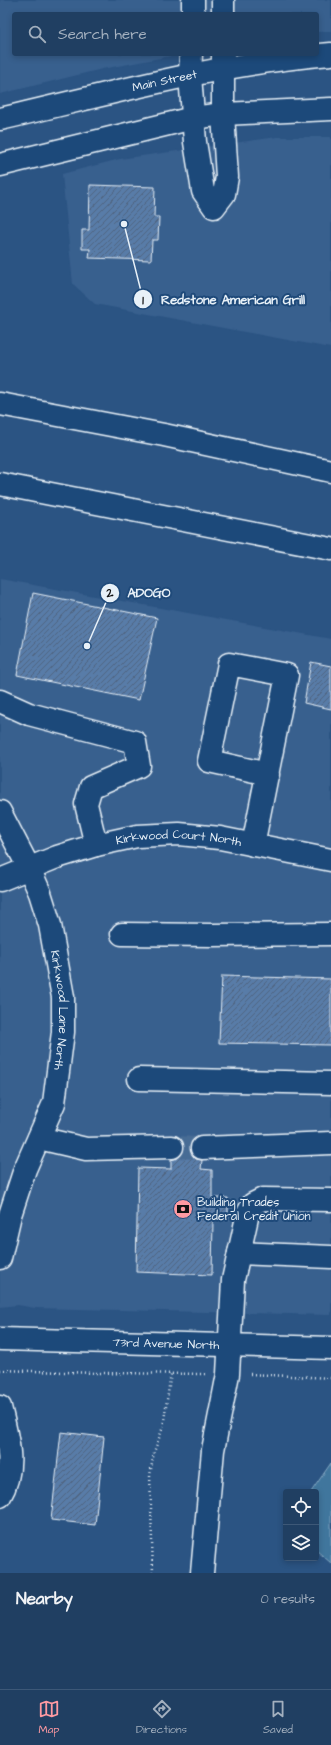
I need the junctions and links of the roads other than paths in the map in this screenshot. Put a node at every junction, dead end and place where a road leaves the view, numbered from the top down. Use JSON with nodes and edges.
{"nodes":[{"id":1,"x":193,"y":0,"type":"edge"},
{"id":2,"x":223,"y":0,"type":"edge"},
{"id":3,"x":193,"y":12,"type":"edge"},
{"id":4,"x":223,"y":12,"type":"edge"},
{"id":5,"x":331,"y":54,"type":"edge"},
{"id":6,"x":319,"y":55,"type":"edge"},
{"id":7,"x":191,"y":56,"type":"edge"},
{"id":8,"x":312,"y":56,"type":"edge"},
{"id":9,"x":223,"y":61,"type":"edge"},
{"id":10,"x":190,"y":75,"type":"junction"},
{"id":11,"x":331,"y":109,"type":"edge"},
{"id":12,"x":223,"y":114,"type":"junction"},
{"id":13,"x":193,"y":118,"type":"junction"},
{"id":14,"x":0,"y":119,"type":"edge"},
{"id":15,"x":0,"y":165,"type":"edge"},
{"id":16,"x":0,"y":404,"type":"edge"},
{"id":17,"x":164,"y":436,"type":"junction"},
{"id":18,"x":331,"y":463,"type":"edge"},
{"id":19,"x":331,"y":471,"type":"edge"},
{"id":20,"x":0,"y":484,"type":"edge"},
{"id":21,"x":331,"y":549,"type":"edge"},
{"id":22,"x":0,"y":701,"type":"edge"},
{"id":23,"x":268,"y":774,"type":"junction"},
{"id":24,"x":0,"y":812,"type":"edge"},
{"id":25,"x":96,"y":845,"type":"junction"},
{"id":26,"x":253,"y":845,"type":"junction"},
{"id":27,"x":331,"y":860,"type":"edge"},
{"id":28,"x":29,"y":868,"type":"junction"},
{"id":29,"x":0,"y":880,"type":"edge"},
{"id":30,"x":122,"y":934,"type":"dead end"},
{"id":31,"x":331,"y":934,"type":"edge"},
{"id":32,"x":139,"y":1079,"type":"dead end"},
{"id":33,"x":331,"y":1083,"type":"edge"},
{"id":34,"x":39,"y":1138,"type":"junction"},
{"id":35,"x":331,"y":1143,"type":"edge"},
{"id":36,"x":172,"y":1147,"type":"tunnel mouth"},
{"id":37,"x":202,"y":1148,"type":"tunnel mouth"},
{"id":38,"x":331,"y":1200,"type":"edge"},
{"id":39,"x":0,"y":1253,"type":"edge"},
{"id":40,"x":239,"y":1253,"type":"junction"},
{"id":41,"x":331,"y":1257,"type":"edge"},
{"id":42,"x":0,"y":1339,"type":"edge"},
{"id":43,"x":230,"y":1345,"type":"junction"},
{"id":44,"x":331,"y":1348,"type":"edge"},
{"id":45,"x":0,"y":1407,"type":"edge"},
{"id":46,"x":0,"y":1496,"type":"edge"},
{"id":47,"x":202,"y":1573,"type":"edge"}],
"edges":[{"from":1,"to":3,"type":"main road"},
{"from":2,"to":4,"type":"main road"},
{"from":5,"to":6,"type":"main road","name":"Main Street"},
{"from":7,"to":10,"type":"main road"},
{"from":8,"to":9,"type":"main road","name":"Main Street"},
{"from":9,"to":10,"type":"main road","name":"Main Street"},
{"from":9,"to":12,"type":"main road"},
{"from":10,"to":13,"type":"main road"},
{"from":10,"to":14,"type":"main road","name":"Main Street"},
{"from":11,"to":12,"type":"main road"},
{"from":12,"to":13,"type":"main road"},
{"from":12,"to":13,"type":"main road"},
{"from":13,"to":15,"type":"main road"},
{"from":16,"to":17,"type":"main road"},
{"from":17,"to":18,"type":"main road"},
{"from":17,"to":19,"type":"main road"},
{"from":20,"to":21,"type":"main road"},
{"from":22,"to":25,"type":"main road"},
{"from":23,"to":23,"type":"main road"},
{"from":23,"to":26,"type":"main road"},
{"from":24,"to":28,"type":"main road","name":"Kirkwood Lane North"},
{"from":25,"to":26,"type":"main road","name":"Kirkwood Court North"},
{"from":25,"to":28,"type":"main road","name":"Kirkwood Court North"},
{"from":26,"to":27,"type":"main road","name":"Kirkwood Court North"},
{"from":28,"to":29,"type":"main road","name":"Kirkwood Court North"},
{"from":28,"to":34,"type":"main road","name":"Kirkwood Lane North"},
{"from":30,"to":31,"type":"main road"},
{"from":32,"to":33,"type":"main road"},
{"from":34,"to":36,"type":"main road"},
{"from":34,"to":39,"type":"main road","name":"Kirkwood Lane North"},
{"from":35,"to":37,"type":"main road"},
{"from":38,"to":40,"type":"main road"},
{"from":40,"to":41,"type":"main road"},
{"from":40,"to":43,"type":"main road"},
{"from":42,"to":43,"type":"main road","name":"73rd Avenue North"},
{"from":43,"to":44,"type":"main road","name":"73rd Avenue North"},
{"from":43,"to":47,"type":"main road"},
{"from":45,"to":46,"type":"main road"}]}
